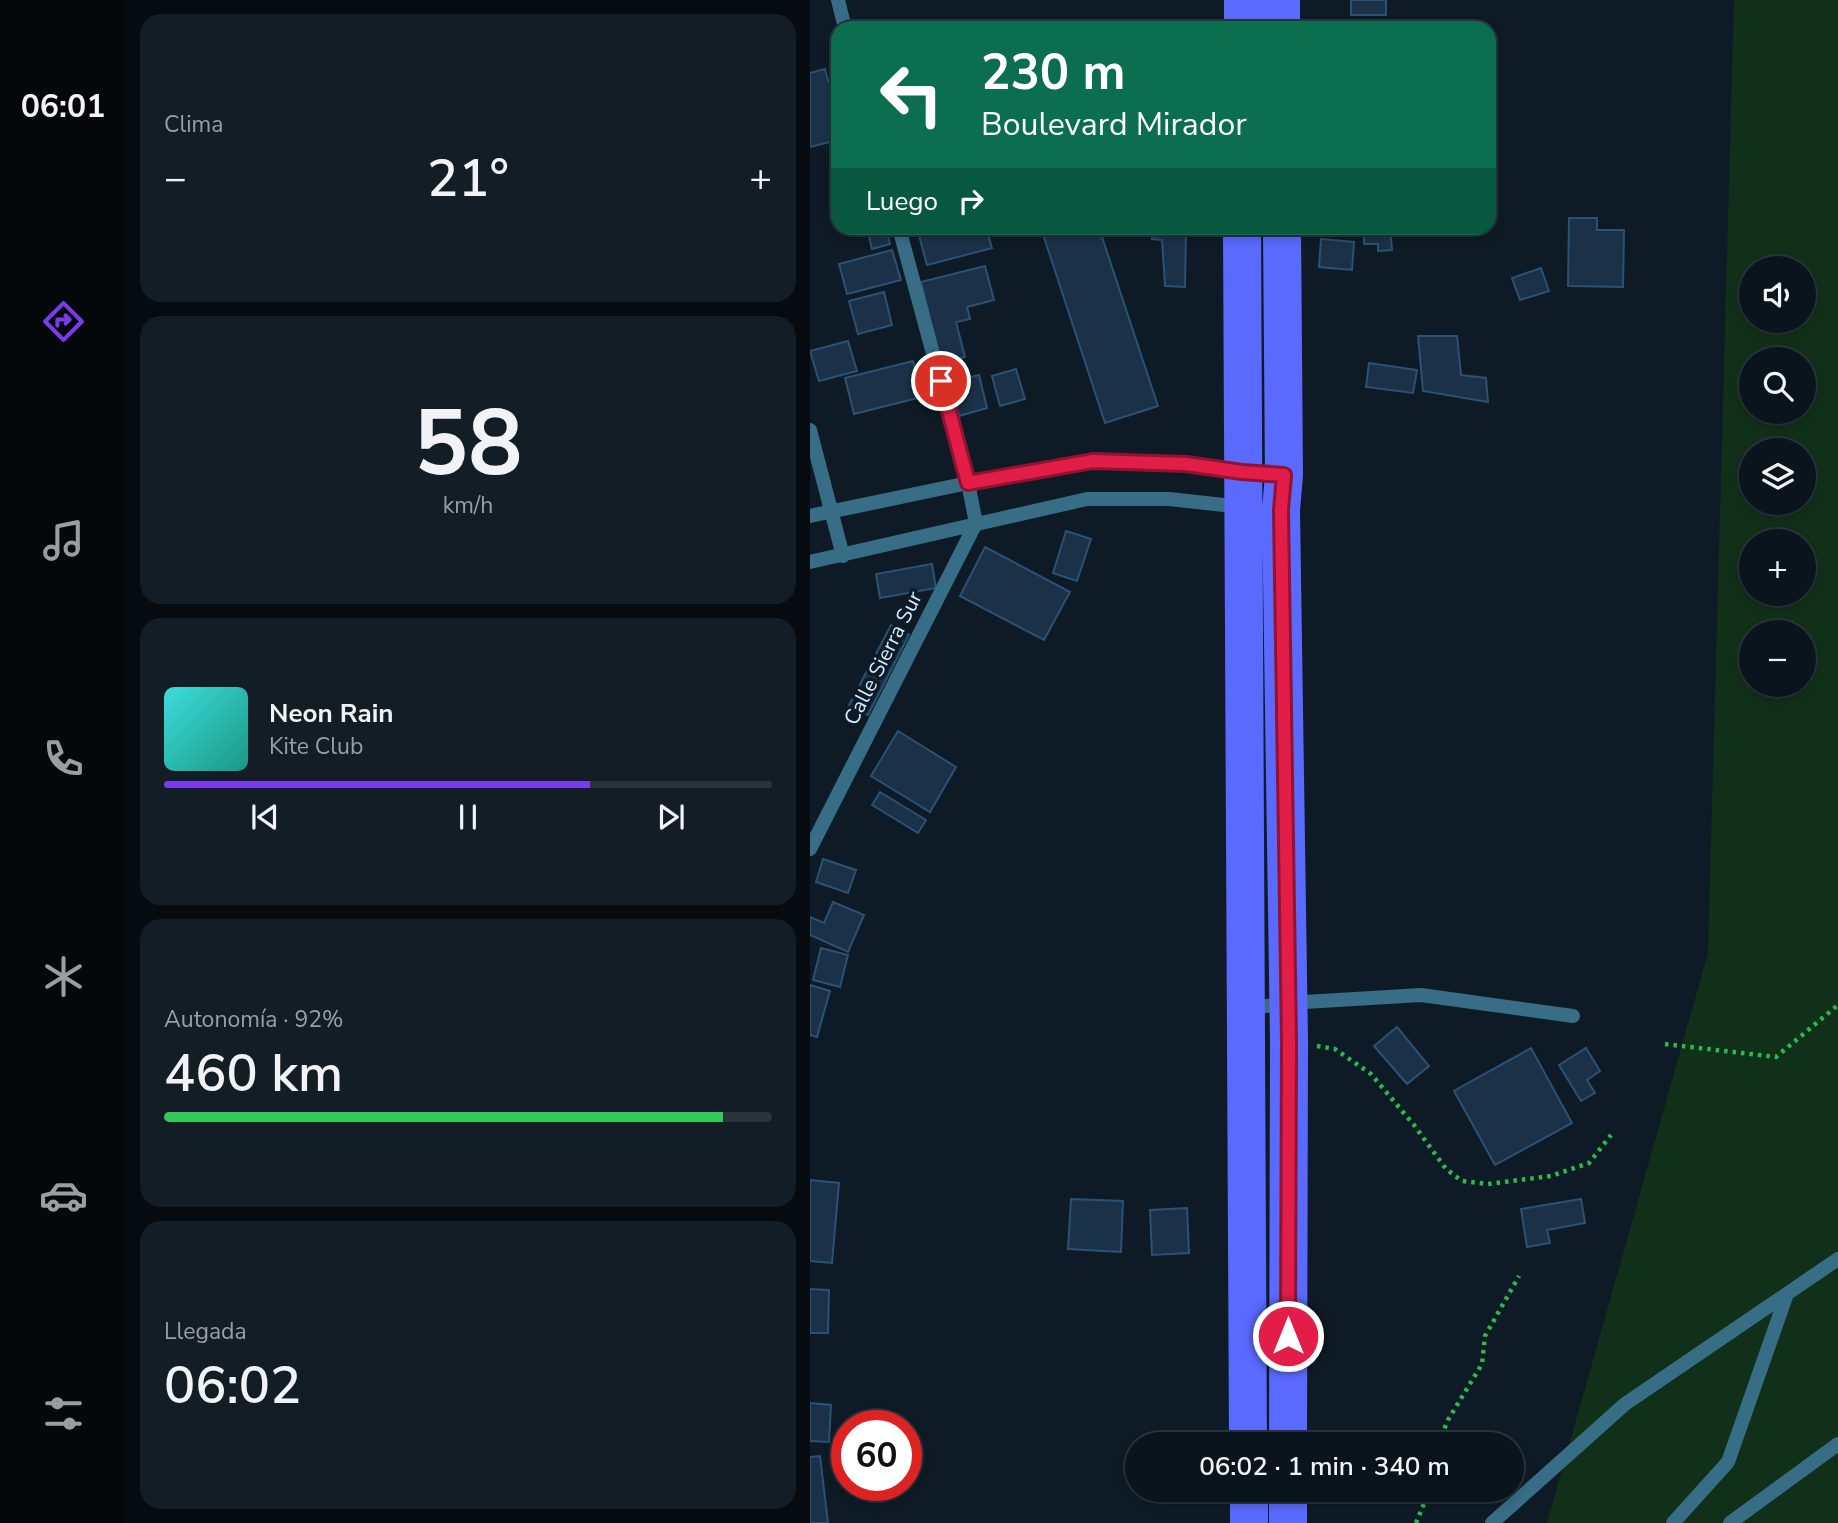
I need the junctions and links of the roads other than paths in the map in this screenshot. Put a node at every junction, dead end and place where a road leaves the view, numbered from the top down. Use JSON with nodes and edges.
{"nodes":[{"id":1,"x":838,"y":0,"type":"edge"},
{"id":2,"x":1243,"y":0,"type":"edge"},
{"id":3,"x":1281,"y":0,"type":"edge"},
{"id":4,"x":844,"y":21,"type":"edge"},
{"id":5,"x":1243,"y":21,"type":"edge"},
{"id":6,"x":1281,"y":21,"type":"edge"},
{"id":7,"x":901,"y":235,"type":"edge"},
{"id":8,"x":1243,"y":235,"type":"edge"},
{"id":9,"x":1282,"y":235,"type":"edge"},
{"id":10,"x":810,"y":430,"type":"edge"},
{"id":11,"x":968,"y":483,"type":"junction"},
{"id":12,"x":1263,"y":497,"type":"junction"},
{"id":13,"x":832,"y":510,"type":"junction"},
{"id":14,"x":810,"y":516,"type":"edge"},
{"id":15,"x":976,"y":523,"type":"junction"},
{"id":16,"x":843,"y":556,"type":"junction"},
{"id":17,"x":810,"y":562,"type":"edge"},
{"id":18,"x":810,"y":849,"type":"edge"},
{"id":19,"x":1288,"y":1003,"type":"junction"},
{"id":20,"x":1245,"y":1010,"type":"junction"},
{"id":21,"x":1573,"y":1016,"type":"dead end"},
{"id":22,"x":1838,"y":1259,"type":"edge"},
{"id":23,"x":1786,"y":1294,"type":"junction"},
{"id":24,"x":1248,"y":1432,"type":"edge"},
{"id":25,"x":1288,"y":1432,"type":"edge"},
{"id":26,"x":1838,"y":1444,"type":"edge"},
{"id":27,"x":1249,"y":1502,"type":"edge"},
{"id":28,"x":1288,"y":1502,"type":"edge"},
{"id":29,"x":1249,"y":1523,"type":"edge"},
{"id":30,"x":1288,"y":1523,"type":"edge"},
{"id":31,"x":1492,"y":1523,"type":"edge"},
{"id":32,"x":1673,"y":1523,"type":"edge"},
{"id":33,"x":1730,"y":1523,"type":"edge"}],
"edges":[{"from":1,"to":4,"type":"street"},
{"from":2,"to":5,"type":"main road"},
{"from":3,"to":6,"type":"main road"},
{"from":7,"to":11,"type":"street"},
{"from":8,"to":12,"type":"main road"},
{"from":9,"to":12,"type":"main road"},
{"from":10,"to":13,"type":"street"},
{"from":11,"to":12,"type":"street"},
{"from":11,"to":13,"type":"street"},
{"from":11,"to":15,"type":"street"},
{"from":12,"to":15,"type":"street"},
{"from":12,"to":19,"type":"main road"},
{"from":12,"to":20,"type":"main road"},
{"from":13,"to":14,"type":"street"},
{"from":13,"to":16,"type":"street"},
{"from":15,"to":16,"type":"street"},
{"from":15,"to":18,"type":"street","name":"Calle Sierra Sur"},
{"from":16,"to":17,"type":"street"},
{"from":19,"to":20,"type":"street"},
{"from":19,"to":21,"type":"street"},
{"from":19,"to":25,"type":"main road"},
{"from":20,"to":24,"type":"main road"},
{"from":22,"to":23,"type":"street"},
{"from":23,"to":31,"type":"street"},
{"from":23,"to":32,"type":"street"},
{"from":26,"to":33,"type":"street"},
{"from":27,"to":29,"type":"main road"},
{"from":28,"to":30,"type":"main road"}]}
